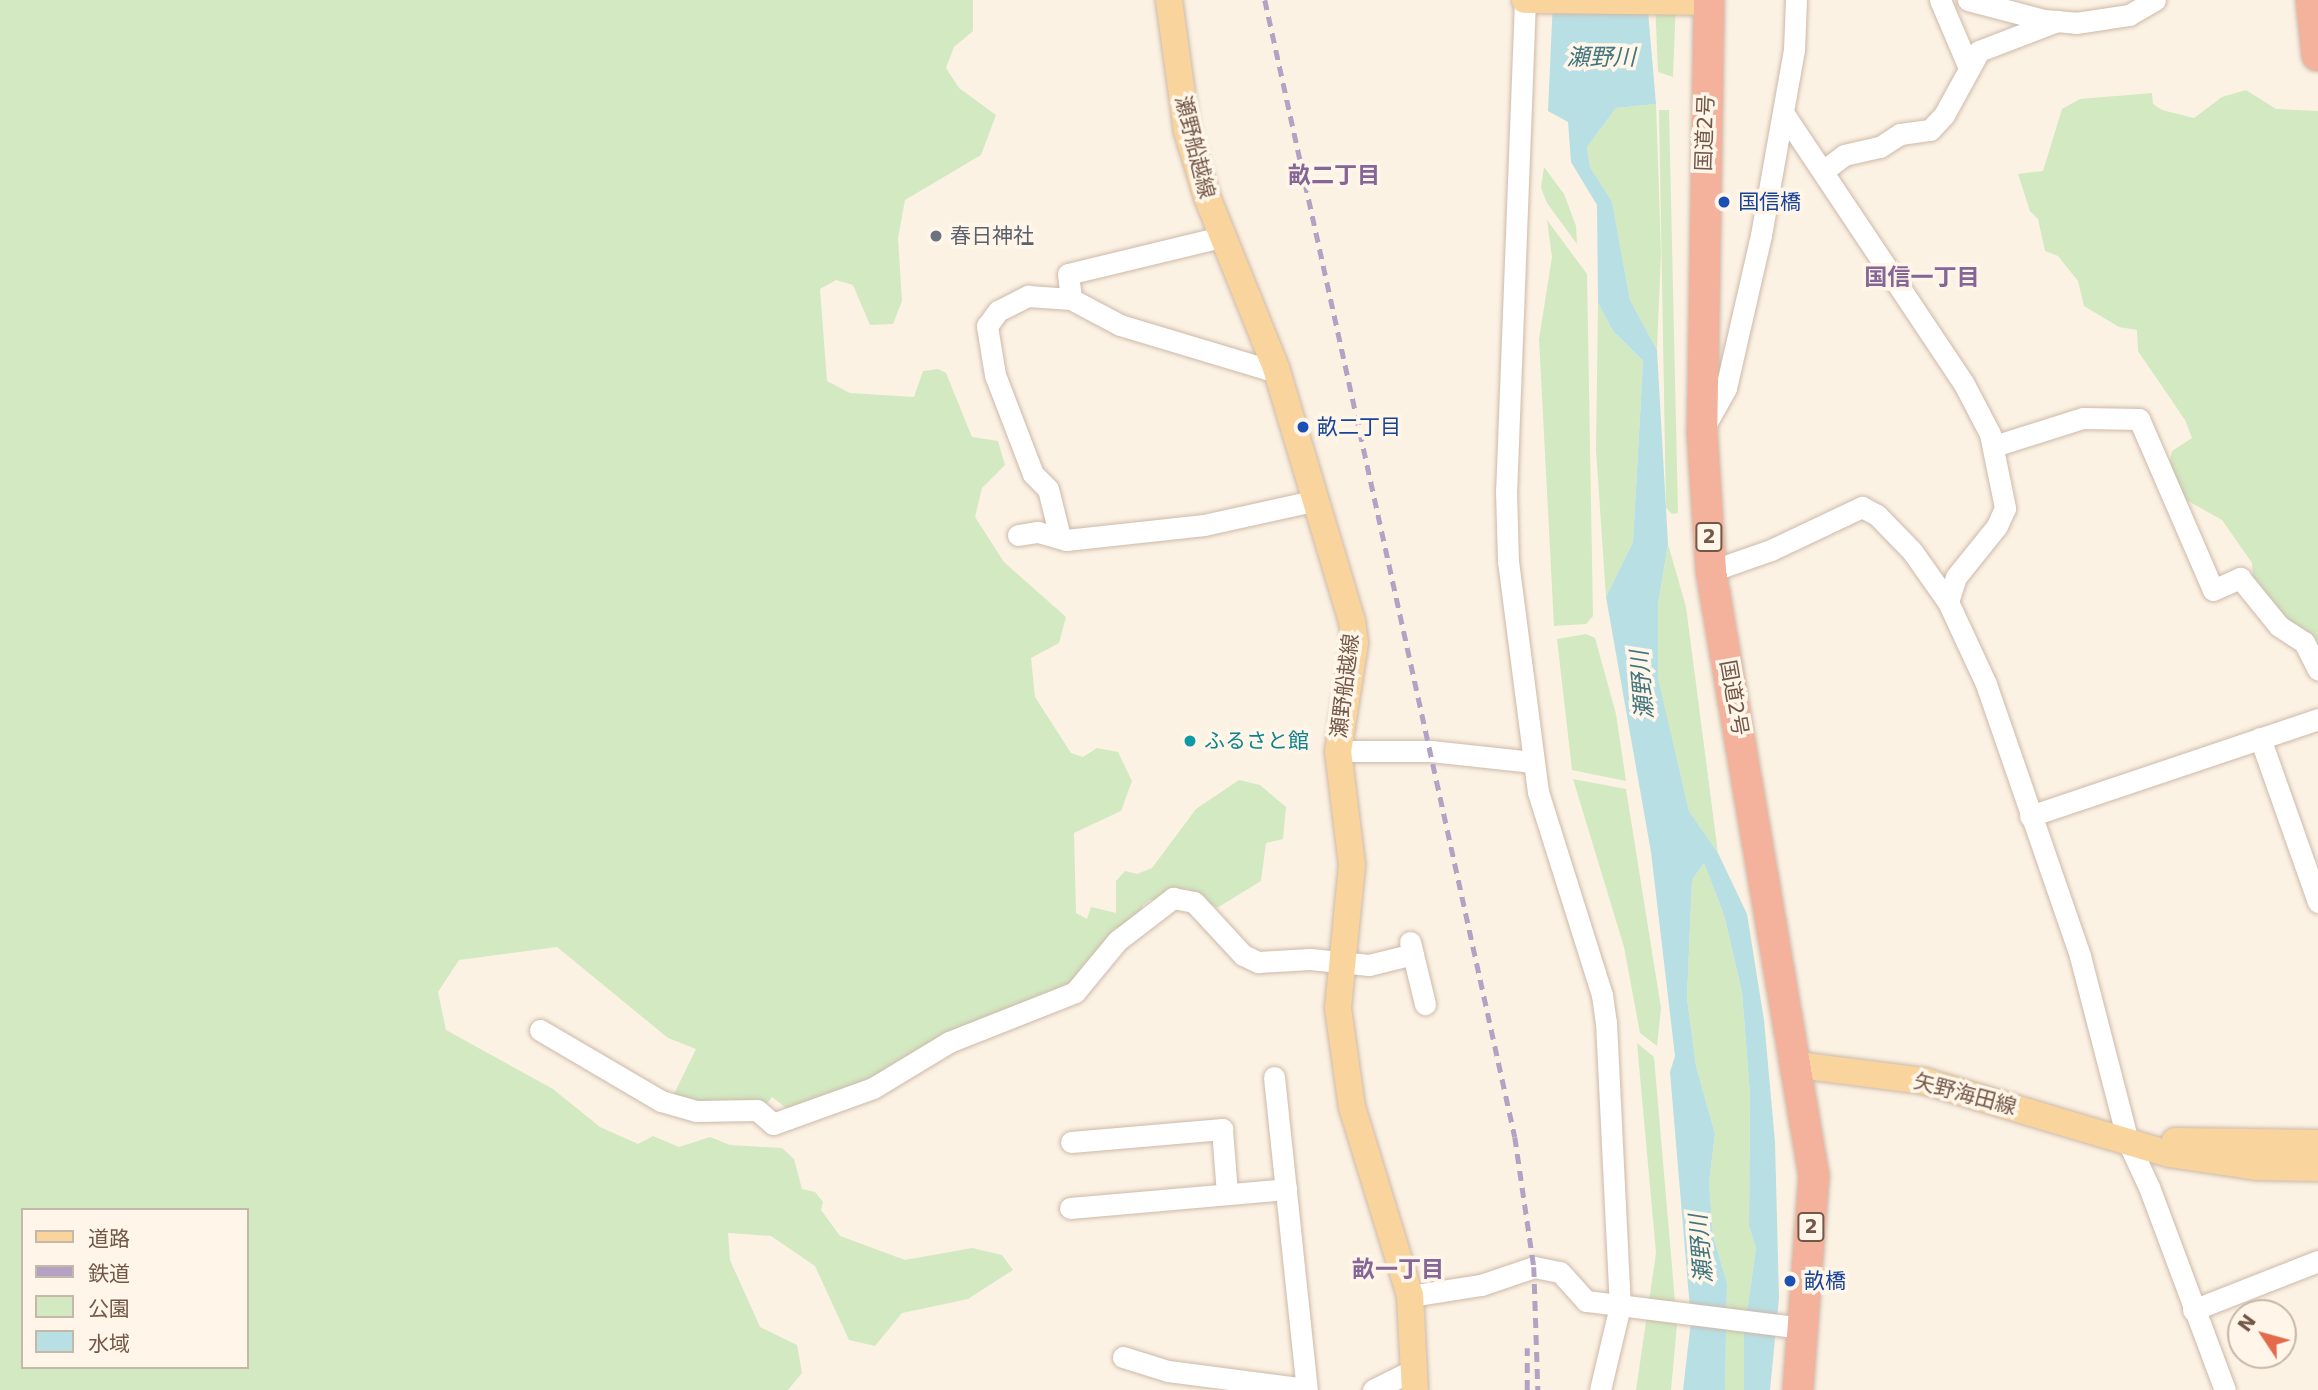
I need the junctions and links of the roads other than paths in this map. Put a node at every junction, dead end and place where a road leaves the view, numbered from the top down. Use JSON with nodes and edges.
{"nodes":[{"id":1,"x":1169,"y":0,"type":"edge"},
{"id":2,"x":1525,"y":0,"type":"edge"},
{"id":3,"x":1535,"y":0,"type":"edge"},
{"id":4,"x":1796,"y":0,"type":"edge"},
{"id":5,"x":1940,"y":0,"type":"edge"},
{"id":6,"x":1968,"y":0,"type":"edge"},
{"id":7,"x":2155,"y":0,"type":"edge"},
{"id":8,"x":2311,"y":0,"type":"edge"},
{"id":9,"x":1699,"y":1,"type":"edge"},
{"id":10,"x":2057,"y":21,"type":"junction"},
{"id":11,"x":2318,"y":56,"type":"edge"},
{"id":12,"x":1969,"y":68,"type":"junction"},
{"id":13,"x":1784,"y":114,"type":"junction"},
{"id":14,"x":1823,"y":171,"type":"junction"},
{"id":15,"x":1221,"y":237,"type":"junction"},
{"id":16,"x":1071,"y":299,"type":"junction"},
{"id":17,"x":1276,"y":368,"type":"junction"},
{"id":18,"x":1702,"y":431,"type":"junction"},
{"id":19,"x":1994,"y":446,"type":"junction"},
{"id":20,"x":1317,"y":500,"type":"junction"},
{"id":21,"x":1018,"y":536,"type":"dead end"},
{"id":22,"x":1060,"y":537,"type":"junction"},
{"id":23,"x":1711,"y":571,"type":"junction"},
{"id":24,"x":1948,"y":602,"type":"junction"},
{"id":25,"x":2318,"y":670,"type":"edge"},
{"id":26,"x":2318,"y":719,"type":"edge"},
{"id":27,"x":2260,"y":738,"type":"junction"},
{"id":28,"x":1338,"y":751,"type":"junction"},
{"id":29,"x":1532,"y":762,"type":"junction"},
{"id":30,"x":2030,"y":816,"type":"junction"},
{"id":31,"x":2318,"y":902,"type":"edge"},
{"id":32,"x":1341,"y":962,"type":"junction"},
{"id":33,"x":1425,"y":1004,"type":"dead end"},
{"id":34,"x":540,"y":1030,"type":"dead end"},
{"id":35,"x":1798,"y":1065,"type":"junction"},
{"id":36,"x":1275,"y":1077,"type":"dead end"},
{"id":37,"x":1072,"y":1142,"type":"dead end"},
{"id":38,"x":2128,"y":1142,"type":"junction"},
{"id":39,"x":2318,"y":1143,"type":"edge"},
{"id":40,"x":2318,"y":1168,"type":"edge"},
{"id":41,"x":1286,"y":1189,"type":"junction"},
{"id":42,"x":1227,"y":1194,"type":"junction"},
{"id":43,"x":1070,"y":1208,"type":"dead end"},
{"id":44,"x":2318,"y":1261,"type":"edge"},
{"id":45,"x":1410,"y":1296,"type":"junction"},
{"id":46,"x":1620,"y":1306,"type":"junction"},
{"id":47,"x":2193,"y":1310,"type":"junction"},
{"id":48,"x":1792,"y":1327,"type":"junction"},
{"id":49,"x":1123,"y":1357,"type":"dead end"},
{"id":50,"x":1414,"y":1380,"type":"edge"},
{"id":51,"x":1306,"y":1389,"type":"edge"},
{"id":52,"x":1373,"y":1390,"type":"edge"},
{"id":53,"x":1600,"y":1390,"type":"edge"},
{"id":54,"x":1798,"y":1390,"type":"edge"},
{"id":55,"x":2225,"y":1390,"type":"edge"}],
"edges":[{"from":1,"to":15,"type":"main road","name":"瀬野船越線"},
{"from":2,"to":3,"type":"main road"},
{"from":2,"to":29,"type":"street"},
{"from":3,"to":9,"type":"main road"},
{"from":4,"to":13,"type":"street"},
{"from":5,"to":12,"type":"street"},
{"from":6,"to":10,"type":"street"},
{"from":7,"to":10,"type":"street"},
{"from":8,"to":11,"type":"highway"},
{"from":9,"to":18,"type":"highway","name":"国道2号","number":"2"},
{"from":10,"to":12,"type":"street"},
{"from":12,"to":14,"type":"street"},
{"from":13,"to":14,"type":"street"},
{"from":13,"to":18,"type":"street"},
{"from":14,"to":19,"type":"street"},
{"from":15,"to":16,"type":"street"},
{"from":15,"to":17,"type":"main road","name":"瀬野船越線"},
{"from":16,"to":17,"type":"street"},
{"from":16,"to":22,"type":"street"},
{"from":17,"to":20,"type":"main road","name":"瀬野船越線"},
{"from":18,"to":23,"type":"highway","name":"国道2号","number":"2"},
{"from":19,"to":24,"type":"street"},
{"from":19,"to":25,"type":"street"},
{"from":20,"to":22,"type":"street"},
{"from":20,"to":28,"type":"main road","name":"瀬野船越線"},
{"from":21,"to":22,"type":"street"},
{"from":23,"to":24,"type":"street"},
{"from":23,"to":35,"type":"highway","name":"国道2号","number":"2"},
{"from":24,"to":30,"type":"street"},
{"from":26,"to":27,"type":"street"},
{"from":27,"to":30,"type":"street"},
{"from":27,"to":31,"type":"street"},
{"from":28,"to":29,"type":"street"},
{"from":28,"to":32,"type":"main road","name":"瀬野船越線"},
{"from":29,"to":46,"type":"street"},
{"from":30,"to":38,"type":"street"},
{"from":32,"to":33,"type":"street"},
{"from":32,"to":34,"type":"street"},
{"from":32,"to":45,"type":"main road","name":"瀬野船越線"},
{"from":35,"to":38,"type":"main road","name":"矢野海田線"},
{"from":35,"to":48,"type":"highway","name":"国道2号","number":"2"},
{"from":36,"to":41,"type":"street"},
{"from":37,"to":42,"type":"street"},
{"from":38,"to":39,"type":"main road","name":"矢野海田線"},
{"from":38,"to":40,"type":"main road","name":"矢野海田線"},
{"from":38,"to":47,"type":"street"},
{"from":41,"to":42,"type":"street"},
{"from":41,"to":51,"type":"street"},
{"from":42,"to":43,"type":"street"},
{"from":44,"to":47,"type":"street"},
{"from":45,"to":46,"type":"street"},
{"from":45,"to":50,"type":"main road","name":"瀬野船越線"},
{"from":46,"to":48,"type":"street"},
{"from":46,"to":53,"type":"street"},
{"from":47,"to":55,"type":"street"},
{"from":48,"to":54,"type":"highway","name":"国道2号","number":"2"},
{"from":49,"to":51,"type":"street"},
{"from":50,"to":52,"type":"street"}]}
